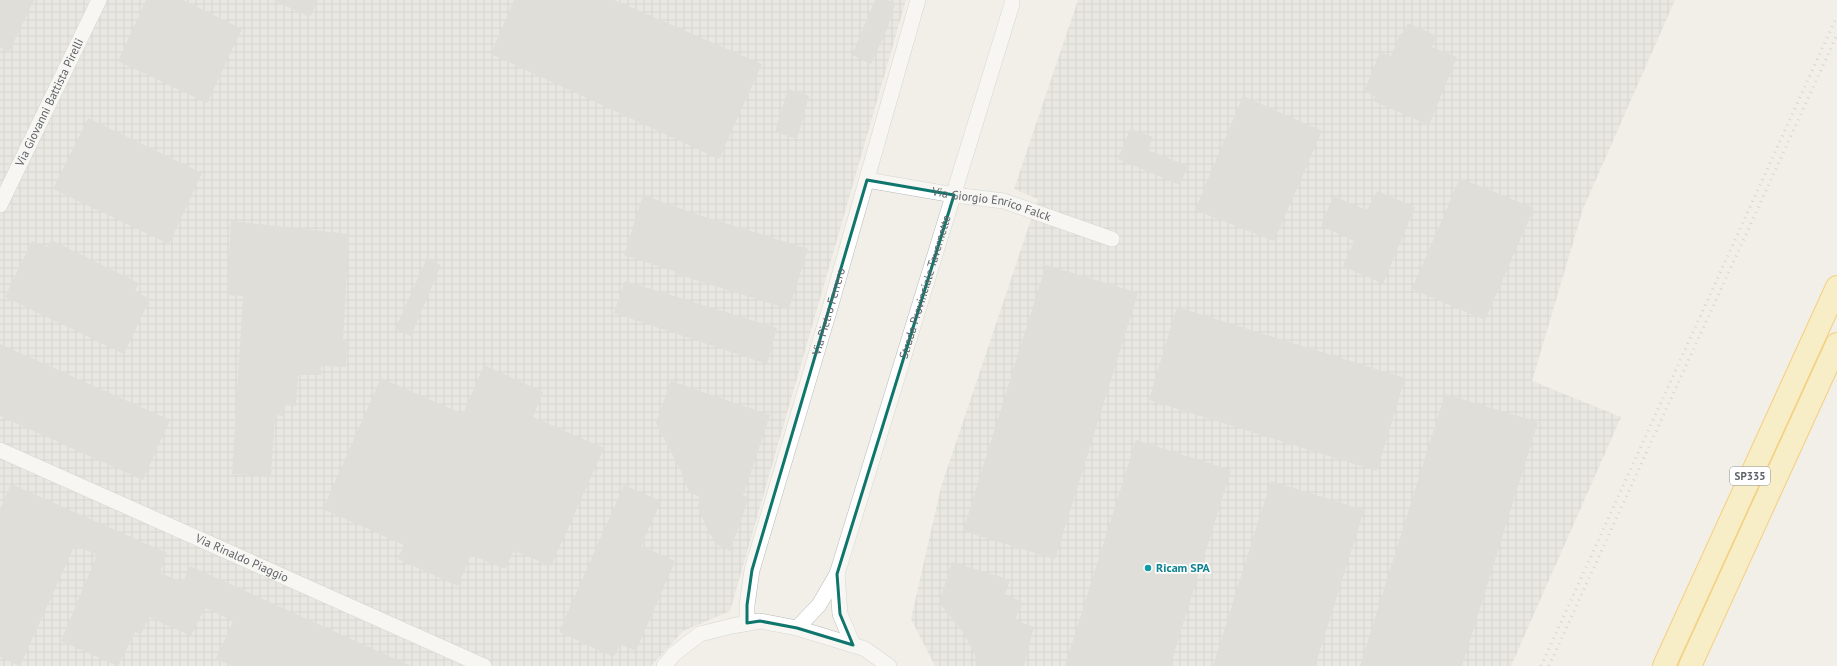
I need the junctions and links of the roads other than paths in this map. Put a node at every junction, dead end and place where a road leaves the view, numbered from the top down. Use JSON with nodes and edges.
{"nodes":[{"id":1,"x":99,"y":0,"type":"edge"},
{"id":2,"x":918,"y":0,"type":"edge"},
{"id":3,"x":1012,"y":0,"type":"edge"},
{"id":4,"x":867,"y":180,"type":"junction"},
{"id":5,"x":954,"y":195,"type":"junction"},
{"id":6,"x":0,"y":205,"type":"edge"},
{"id":7,"x":1112,"y":239,"type":"dead end"},
{"id":8,"x":1837,"y":287,"type":"edge"},
{"id":9,"x":1837,"y":344,"type":"edge"},
{"id":10,"x":0,"y":450,"type":"edge"},
{"id":11,"x":837,"y":574,"type":"junction"},
{"id":12,"x":747,"y":623,"type":"junction"},
{"id":13,"x":797,"y":628,"type":"junction"},
{"id":14,"x":853,"y":645,"type":"junction"},
{"id":15,"x":484,"y":666,"type":"edge"},
{"id":16,"x":664,"y":666,"type":"edge"},
{"id":17,"x":889,"y":666,"type":"edge"},
{"id":18,"x":1664,"y":666,"type":"edge"},
{"id":19,"x":1690,"y":666,"type":"edge"}],
"edges":[{"from":1,"to":6,"type":"street","name":"Via Giovanni Battista Pirelli"},
{"from":2,"to":4,"type":"street","name":"Via Pietro Ferrero"},
{"from":3,"to":5,"type":"street","name":"Strada Provinciale Tavernette"},
{"from":4,"to":5,"type":"street","name":"Via Giorgio Enrico Falck"},
{"from":4,"to":12,"type":"street","name":"Via Pietro Ferrero"},
{"from":5,"to":7,"type":"street","name":"Via Giorgio Enrico Falck"},
{"from":5,"to":11,"type":"street","name":"Strada Provinciale Tavernette"},
{"from":8,"to":18,"type":"highway","number":"SP335"},
{"from":9,"to":19,"type":"highway","number":"SP335"},
{"from":10,"to":15,"type":"street","name":"Via Rinaldo Piaggio"},
{"from":11,"to":13,"type":"street","name":"Strada Provinciale Tavernette"},
{"from":11,"to":14,"type":"street","name":"Strada Provinciale Tavernette"},
{"from":12,"to":13,"type":"street"},
{"from":12,"to":16,"type":"street"},
{"from":13,"to":14,"type":"street"},
{"from":14,"to":17,"type":"street"}]}
